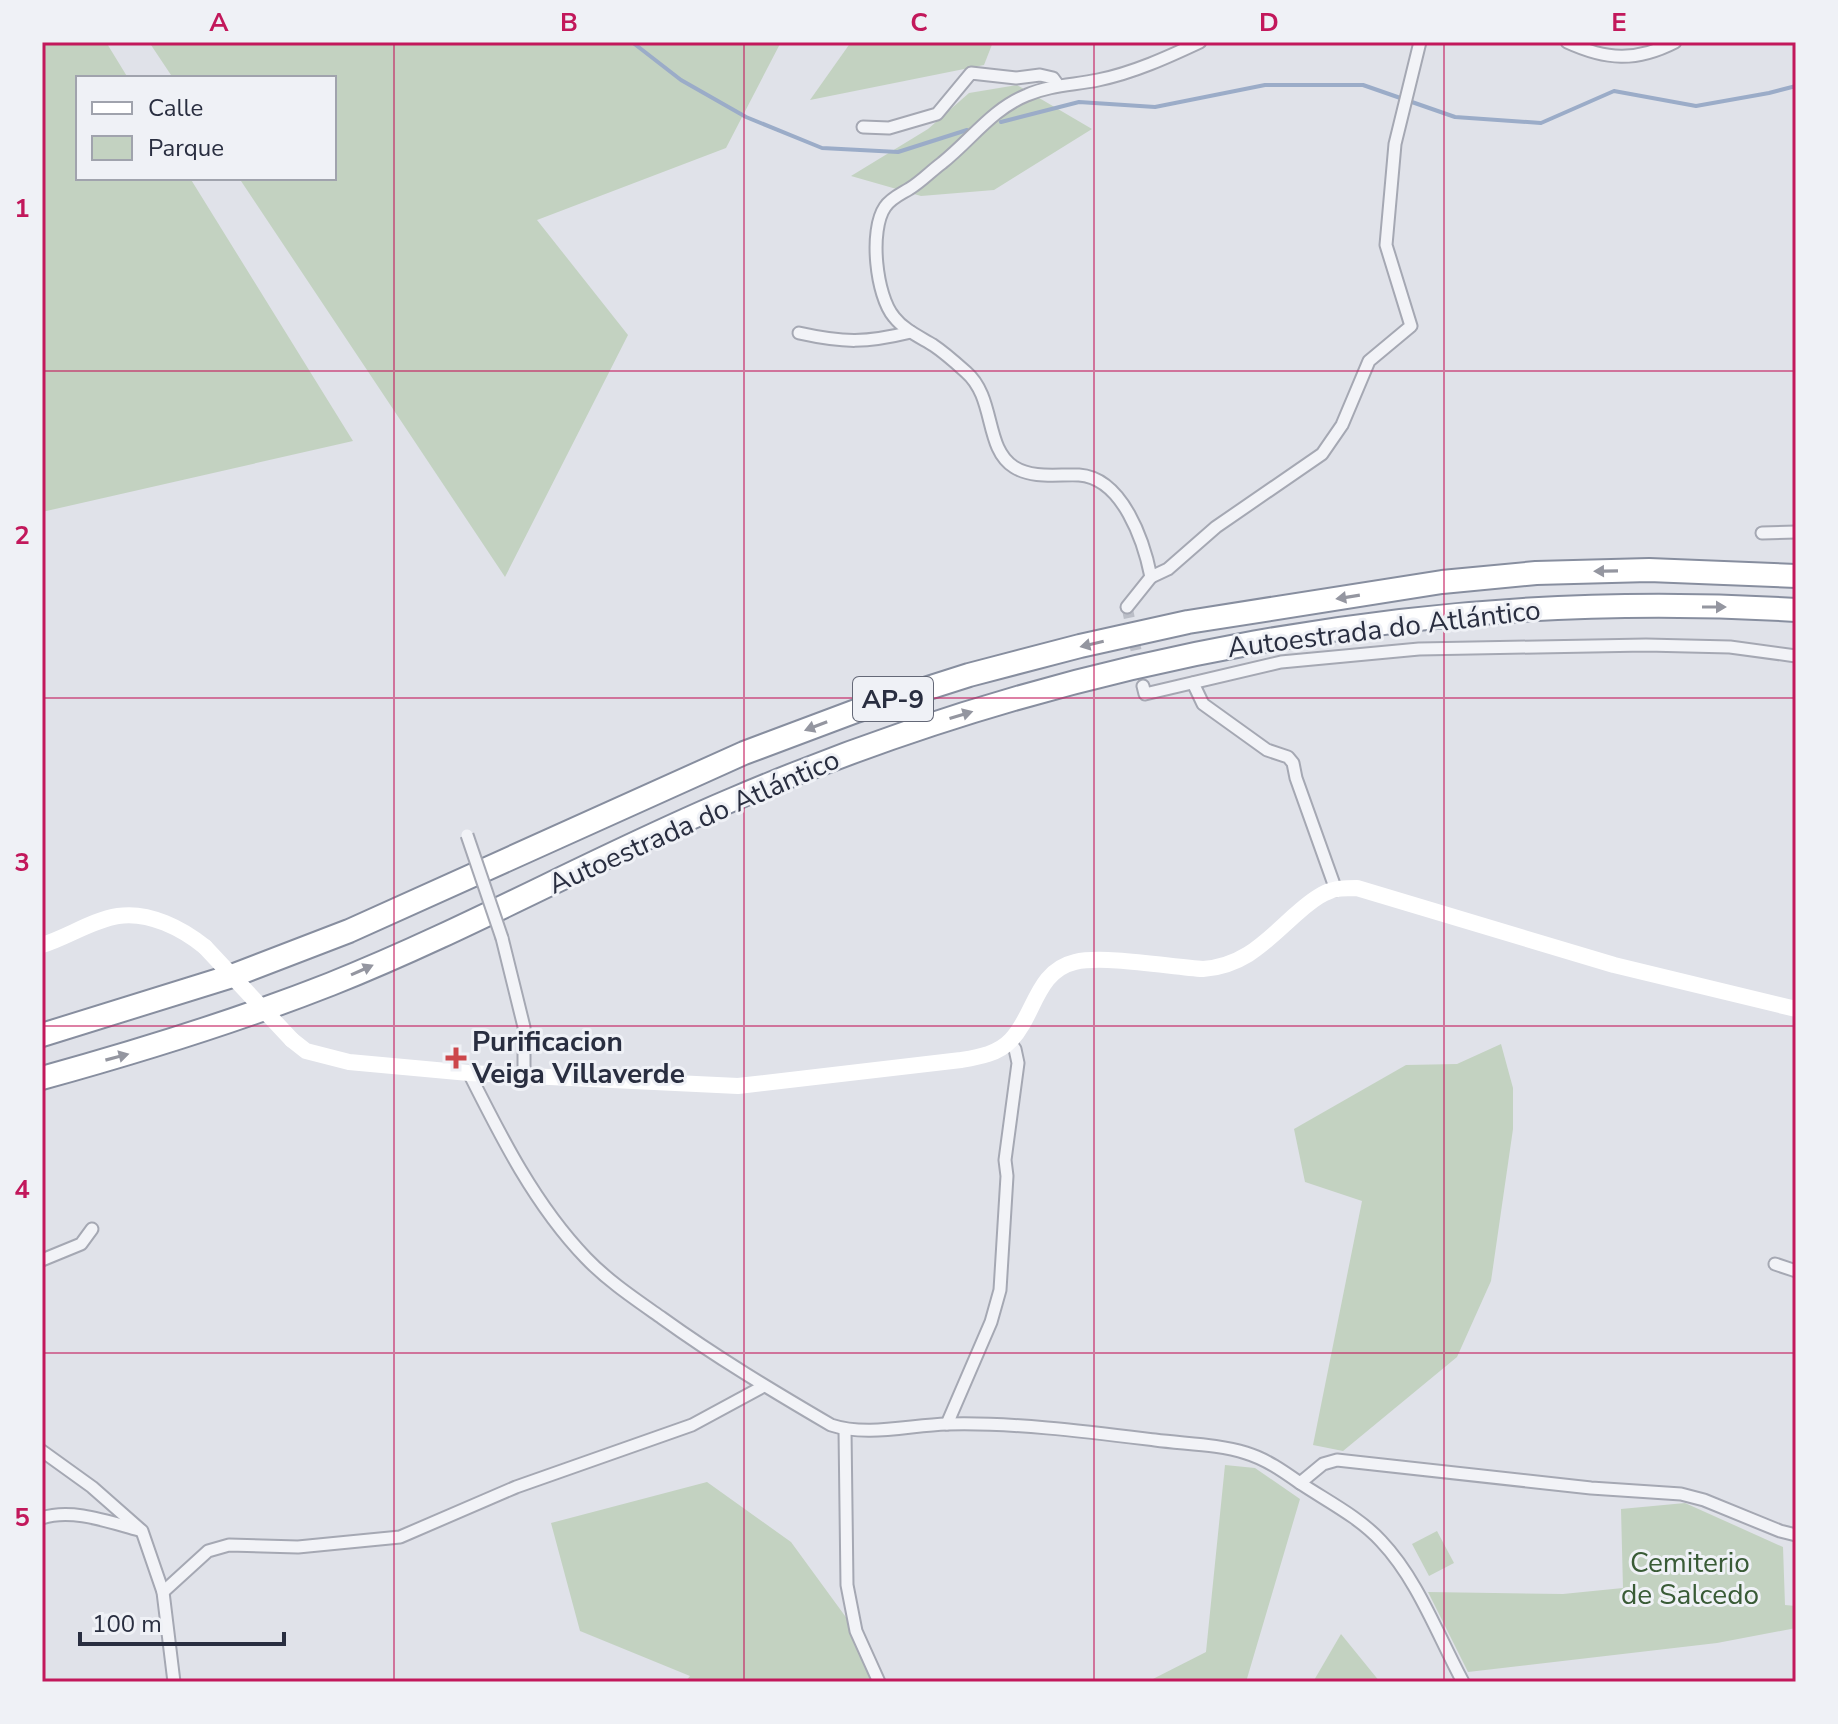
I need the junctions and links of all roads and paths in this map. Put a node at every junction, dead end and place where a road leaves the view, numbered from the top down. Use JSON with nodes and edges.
{"nodes":[{"id":1,"x":1200,"y":42,"type":"edge"},
{"id":2,"x":1420,"y":42,"type":"edge"},
{"id":3,"x":1567,"y":42,"type":"edge"},
{"id":4,"x":1675,"y":42,"type":"edge"},
{"id":5,"x":1058,"y":85,"type":"junction"},
{"id":6,"x":863,"y":127,"type":"dead end"},
{"id":7,"x":911,"y":332,"type":"junction"},
{"id":8,"x":799,"y":333,"type":"dead end"},
{"id":9,"x":1796,"y":532,"type":"edge"},
{"id":10,"x":1762,"y":533,"type":"dead end"},
{"id":11,"x":1796,"y":567,"type":"edge"},
{"id":12,"x":1649,"y":570,"type":"junction"},
{"id":13,"x":1796,"y":576,"type":"edge"},
{"id":14,"x":1151,"y":577,"type":"junction"},
{"id":15,"x":1127,"y":607,"type":"dead end"},
{"id":16,"x":1796,"y":612,"type":"edge"},
{"id":17,"x":1796,"y":656,"type":"edge"},
{"id":18,"x":1193,"y":683,"type":"junction"},
{"id":19,"x":1143,"y":686,"type":"dead end"},
{"id":20,"x":467,"y":835,"type":"dead end"},
{"id":21,"x":1336,"y":890,"type":"junction"},
{"id":22,"x":42,"y":945,"type":"edge"},
{"id":23,"x":1796,"y":1009,"type":"edge"},
{"id":24,"x":42,"y":1035,"type":"edge"},
{"id":25,"x":1010,"y":1042,"type":"junction"},
{"id":26,"x":469,"y":1073,"type":"junction"},
{"id":27,"x":524,"y":1075,"type":"junction"},
{"id":28,"x":42,"y":1078,"type":"edge"},
{"id":29,"x":92,"y":1229,"type":"dead end"},
{"id":30,"x":42,"y":1260,"type":"edge"},
{"id":31,"x":1775,"y":1264,"type":"dead end"},
{"id":32,"x":1796,"y":1271,"type":"edge"},
{"id":33,"x":764,"y":1386,"type":"junction"},
{"id":34,"x":947,"y":1424,"type":"junction"},
{"id":35,"x":845,"y":1430,"type":"junction"},
{"id":36,"x":42,"y":1451,"type":"edge"},
{"id":37,"x":1300,"y":1483,"type":"junction"},
{"id":38,"x":42,"y":1518,"type":"edge"},
{"id":39,"x":142,"y":1531,"type":"junction"},
{"id":40,"x":1796,"y":1535,"type":"edge"},
{"id":41,"x":163,"y":1592,"type":"junction"},
{"id":42,"x":174,"y":1682,"type":"edge"},
{"id":43,"x":879,"y":1682,"type":"edge"},
{"id":44,"x":1463,"y":1682,"type":"edge"}],
"edges":[{"from":1,"to":5,"type":"street"},
{"from":2,"to":14,"type":"street"},
{"from":3,"to":4,"type":"street"},
{"from":5,"to":6,"type":"street"},
{"from":5,"to":7,"type":"street"},
{"from":7,"to":8,"type":"street"},
{"from":7,"to":14,"type":"street"},
{"from":9,"to":10,"type":"street"},
{"from":11,"to":12,"type":"highway"},
{"from":12,"to":13,"type":"highway","name":"Autoestrada do Atlántico","number":"AP-9"},
{"from":12,"to":24,"type":"highway","name":"Autoestrada do Atlántico","number":"AP-9","one_way":true},
{"from":14,"to":15,"type":"street"},
{"from":28,"to":16,"type":"highway","name":"Autoestrada do Atlántico","number":"AP-9","one_way":true},
{"from":17,"to":18,"type":"street"},
{"from":18,"to":19,"type":"street"},
{"from":18,"to":21,"type":"street"},
{"from":20,"to":27,"type":"street","bridge":true},
{"from":21,"to":23,"type":"street"},
{"from":21,"to":25,"type":"street"},
{"from":22,"to":26,"type":"street","bridge":true},
{"from":25,"to":27,"type":"street"},
{"from":25,"to":34,"type":"street"},
{"from":26,"to":27,"type":"street"},
{"from":26,"to":33,"type":"street"},
{"from":29,"to":30,"type":"street"},
{"from":31,"to":32,"type":"street"},
{"from":33,"to":35,"type":"street"},
{"from":33,"to":41,"type":"street"},
{"from":34,"to":35,"type":"street"},
{"from":34,"to":37,"type":"street"},
{"from":35,"to":43,"type":"street"},
{"from":36,"to":39,"type":"street"},
{"from":37,"to":40,"type":"street"},
{"from":37,"to":44,"type":"street"},
{"from":38,"to":39,"type":"street"},
{"from":39,"to":41,"type":"street"},
{"from":41,"to":42,"type":"street"}]}
